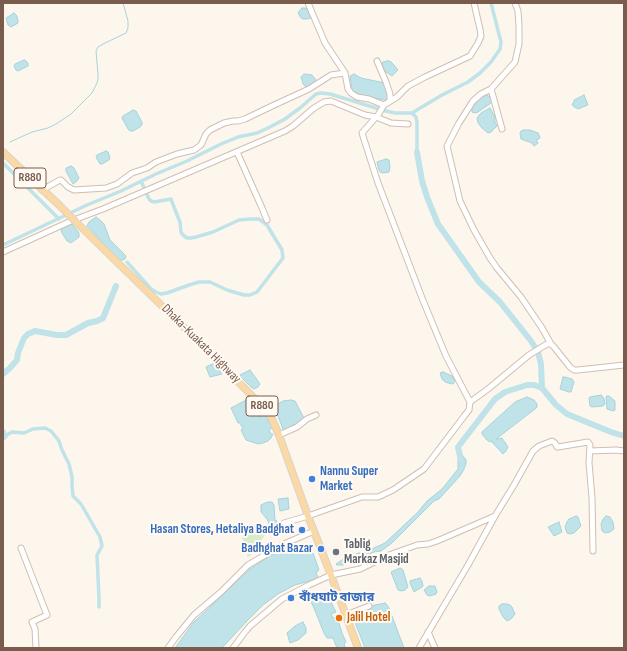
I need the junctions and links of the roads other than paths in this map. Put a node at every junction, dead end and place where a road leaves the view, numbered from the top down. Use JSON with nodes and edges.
{"nodes":[{"id":1,"x":308,"y":3,"type":"edge"},
{"id":2,"x":474,"y":3,"type":"edge"},
{"id":3,"x":515,"y":3,"type":"edge"},
{"id":4,"x":377,"y":61,"type":"dead end"},
{"id":5,"x":345,"y":74,"type":"junction"},
{"id":6,"x":491,"y":89,"type":"junction"},
{"id":7,"x":390,"y":101,"type":"junction"},
{"id":8,"x":384,"y":105,"type":"junction"},
{"id":9,"x":377,"y":116,"type":"junction"},
{"id":10,"x":408,"y":124,"type":"dead end"},
{"id":11,"x":502,"y":129,"type":"dead end"},
{"id":12,"x":3,"y":152,"type":"edge"},
{"id":13,"x":237,"y":152,"type":"junction"},
{"id":14,"x":42,"y":190,"type":"junction"},
{"id":15,"x":267,"y":220,"type":"dead end"},
{"id":16,"x":3,"y":252,"type":"edge"},
{"id":17,"x":551,"y":344,"type":"junction"},
{"id":18,"x":624,"y":365,"type":"edge"},
{"id":19,"x":470,"y":402,"type":"junction"},
{"id":20,"x":316,"y":415,"type":"dead end"},
{"id":21,"x":279,"y":435,"type":"junction"},
{"id":22,"x":590,"y":451,"type":"junction"},
{"id":23,"x":624,"y":451,"type":"edge"},
{"id":24,"x":308,"y":516,"type":"junction"},
{"id":25,"x":495,"y":516,"type":"junction"},
{"id":26,"x":284,"y":523,"type":"dead end"},
{"id":27,"x":314,"y":531,"type":"junction"},
{"id":28,"x":21,"y":548,"type":"dead end"},
{"id":29,"x":593,"y":551,"type":"dead end"},
{"id":30,"x":332,"y":575,"type":"junction"},
{"id":31,"x":369,"y":606,"type":"dead end"},
{"id":32,"x":346,"y":615,"type":"junction"},
{"id":33,"x":428,"y":632,"type":"junction"},
{"id":34,"x":36,"y":648,"type":"edge"},
{"id":35,"x":168,"y":648,"type":"edge"},
{"id":36,"x":233,"y":648,"type":"edge"},
{"id":37,"x":358,"y":648,"type":"edge"},
{"id":38,"x":419,"y":648,"type":"edge"},
{"id":39,"x":435,"y":648,"type":"edge"}],
"edges":[{"from":1,"to":5,"type":"street"},
{"from":2,"to":7,"type":"street"},
{"from":3,"to":6,"type":"street"},
{"from":4,"to":7,"type":"street"},
{"from":5,"to":8,"type":"street"},
{"from":5,"to":14,"type":"street"},
{"from":6,"to":11,"type":"street"},
{"from":6,"to":17,"type":"street"},
{"from":7,"to":8,"type":"street"},
{"from":8,"to":9,"type":"street"},
{"from":9,"to":10,"type":"street"},
{"from":9,"to":13,"type":"street"},
{"from":9,"to":19,"type":"street"},
{"from":12,"to":14,"type":"main road","name":"Dhaka-Kuakata Highway","number":"R880"},
{"from":13,"to":15,"type":"street"},
{"from":13,"to":16,"type":"street"},
{"from":14,"to":21,"type":"main road","name":"Dhaka-Kuakata Highway","number":"R880","bridge":true},
{"from":17,"to":18,"type":"street"},
{"from":17,"to":19,"type":"street"},
{"from":19,"to":24,"type":"street"},
{"from":20,"to":21,"type":"street"},
{"from":21,"to":24,"type":"main road","name":"Dhaka-Kuakata Highway","number":"R880"},
{"from":22,"to":23,"type":"street"},
{"from":22,"to":25,"type":"street"},
{"from":22,"to":29,"type":"street"},
{"from":24,"to":26,"type":"street"},
{"from":24,"to":27,"type":"main road","name":"Dhaka-Kuakata Highway","number":"R880"},
{"from":25,"to":30,"type":"street"},
{"from":25,"to":33,"type":"street"},
{"from":27,"to":30,"type":"main road","name":"Dhaka-Kuakata Highway","number":"R880"},
{"from":27,"to":35,"type":"street"},
{"from":28,"to":34,"type":"street"},
{"from":30,"to":32,"type":"main road","name":"Dhaka-Kuakata Highway","number":"R880"},
{"from":30,"to":36,"type":"street"},
{"from":31,"to":32,"type":"street"},
{"from":32,"to":37,"type":"main road","name":"Dhaka-Kuakata Highway","number":"R880"},
{"from":33,"to":38,"type":"street"},
{"from":33,"to":39,"type":"street"}]}
